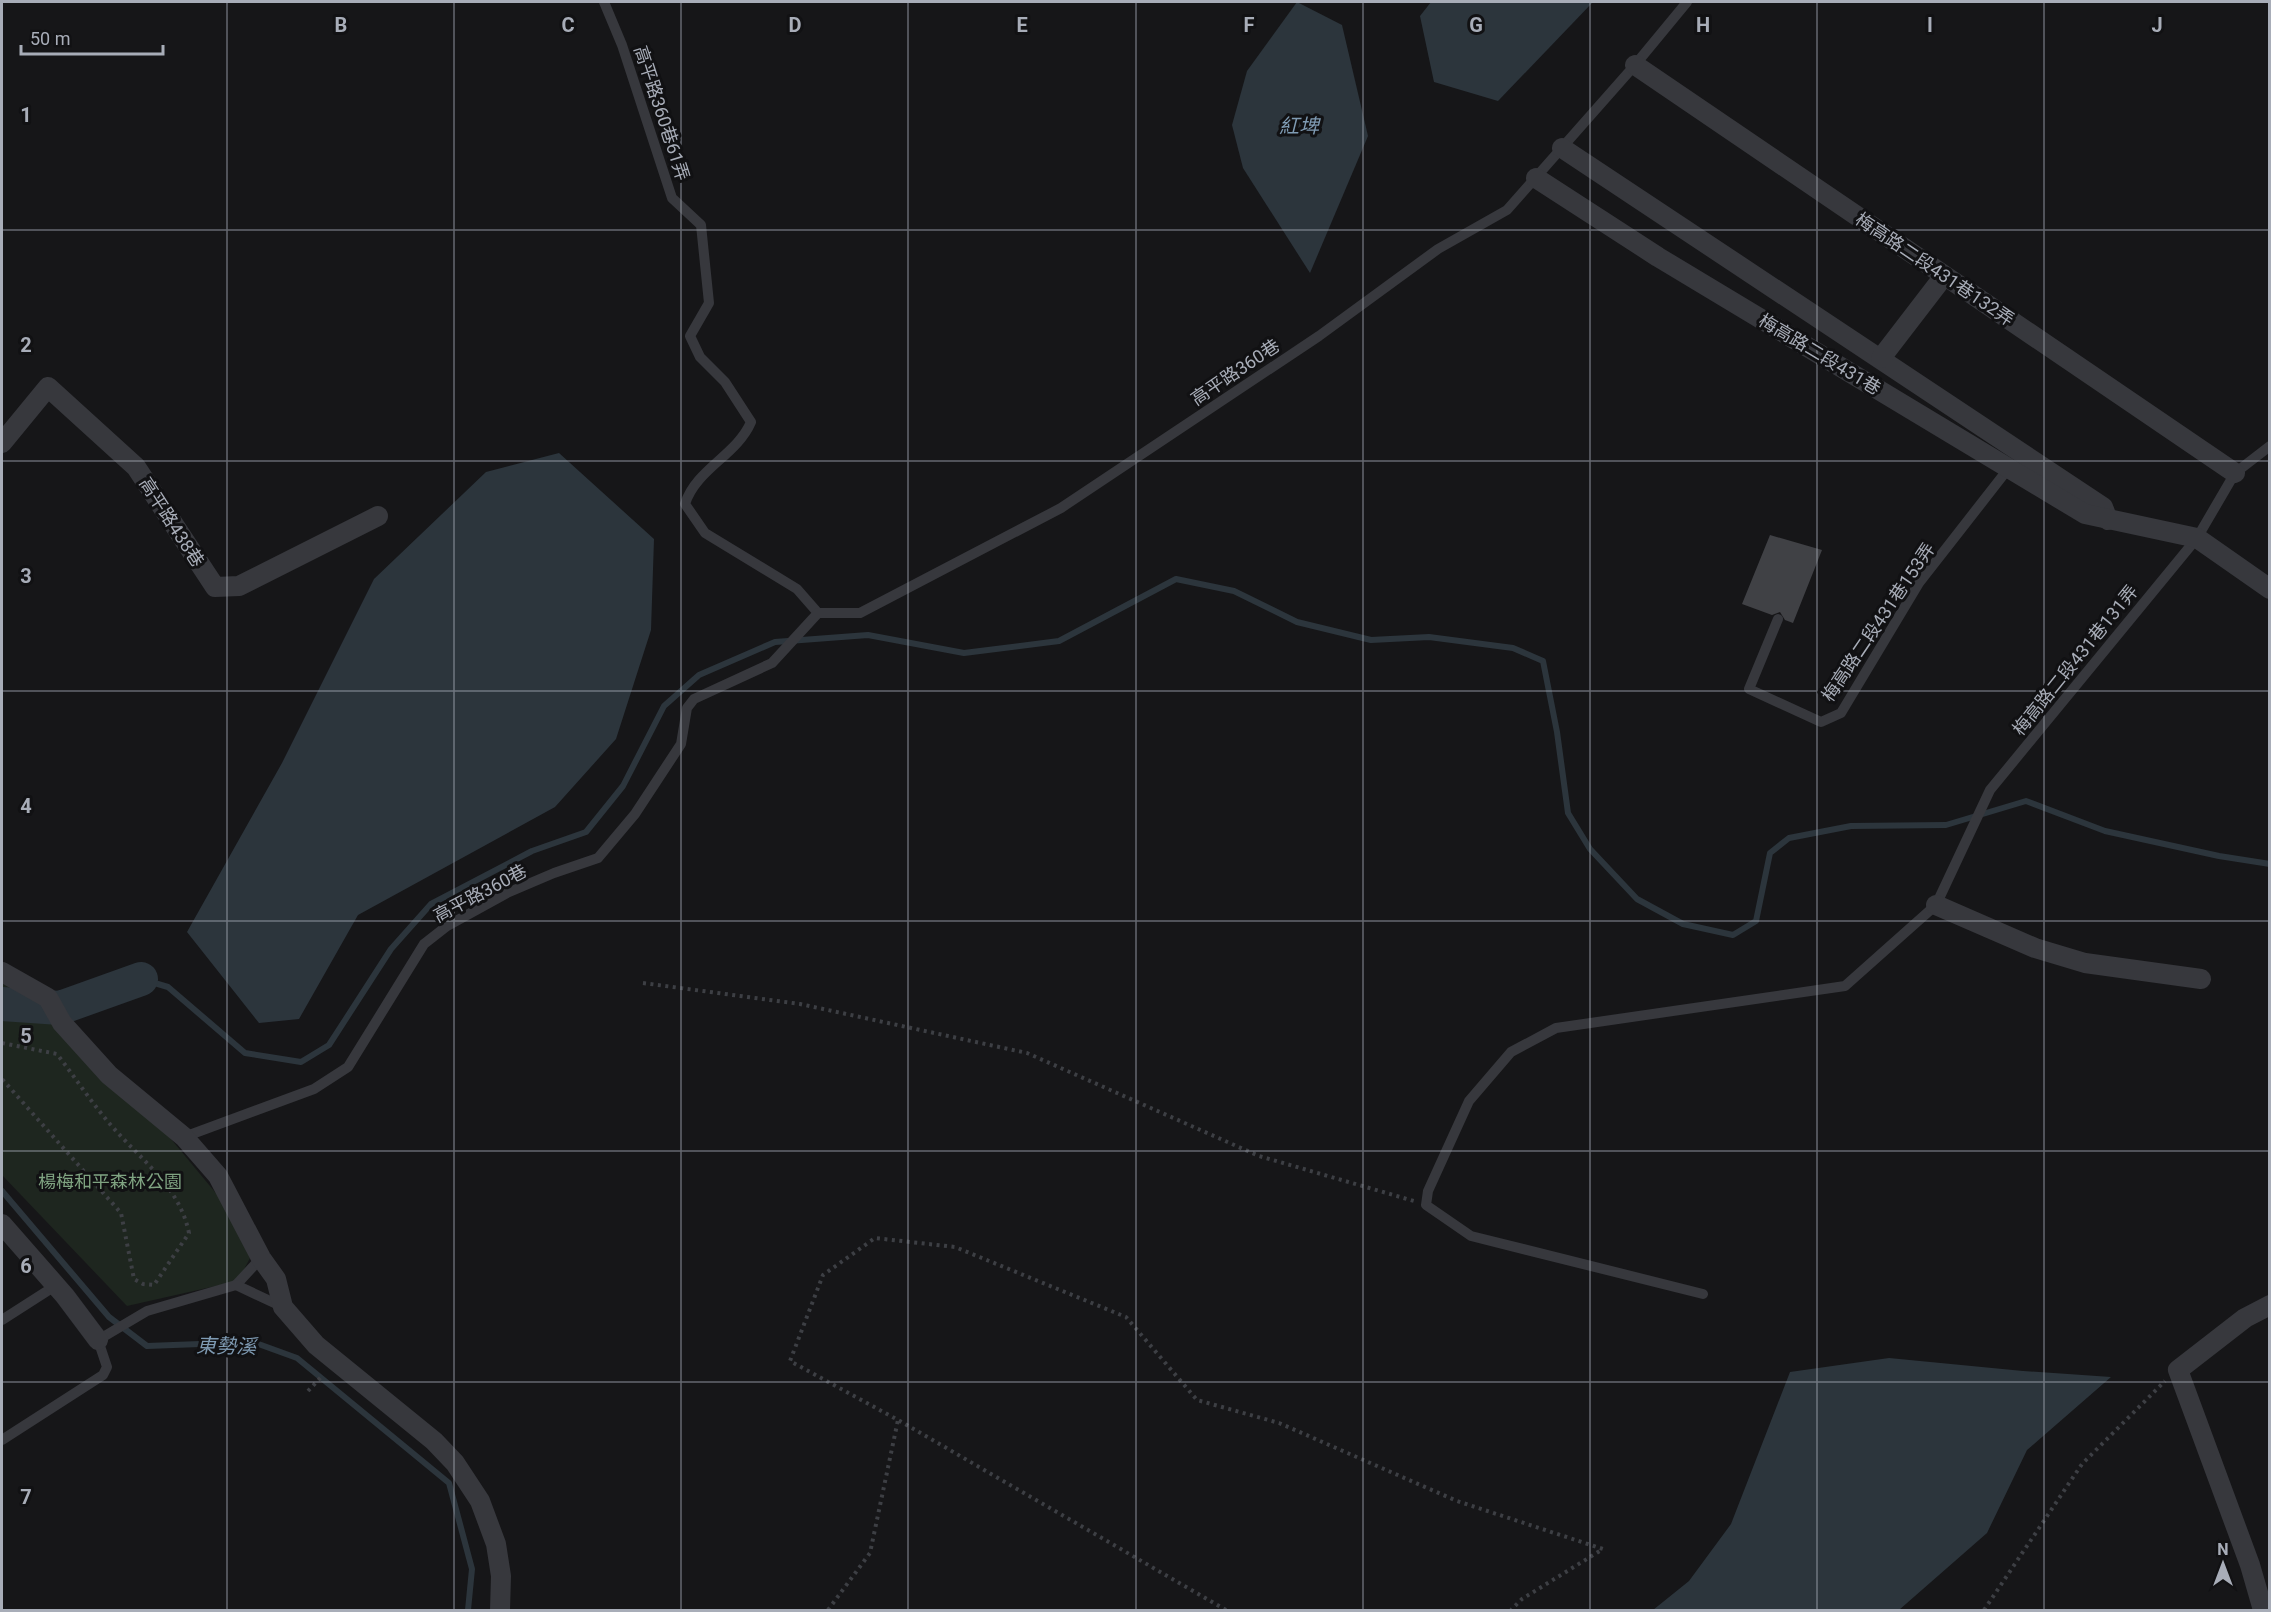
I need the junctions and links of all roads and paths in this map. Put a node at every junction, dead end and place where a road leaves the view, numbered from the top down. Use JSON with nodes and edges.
{"nodes":[{"id":1,"x":604,"y":2,"type":"edge"},
{"id":2,"x":1687,"y":2,"type":"edge"},
{"id":3,"x":1635,"y":65,"type":"junction"},
{"id":4,"x":1563,"y":148,"type":"junction"},
{"id":5,"x":1536,"y":178,"type":"junction"},
{"id":6,"x":1944,"y":276,"type":"junction"},
{"id":7,"x":1881,"y":358,"type":"junction"},
{"id":8,"x":2,"y":443,"type":"edge"},
{"id":9,"x":2270,"y":446,"type":"edge"},
{"id":10,"x":2008,"y":469,"type":"junction"},
{"id":11,"x":2235,"y":473,"type":"junction"},
{"id":12,"x":378,"y":516,"type":"dead end"},
{"id":13,"x":2108,"y":520,"type":"junction"},
{"id":14,"x":2196,"y":538,"type":"junction"},
{"id":15,"x":2270,"y":588,"type":"edge"},
{"id":16,"x":818,"y":613,"type":"junction"},
{"id":17,"x":1778,"y":619,"type":"dead end"},
{"id":18,"x":1936,"y":905,"type":"junction"},
{"id":19,"x":2,"y":972,"type":"edge"},
{"id":20,"x":2201,"y":979,"type":"dead end"},
{"id":21,"x":643,"y":983,"type":"dead end"},
{"id":22,"x":2,"y":1043,"type":"edge"},
{"id":23,"x":2,"y":1079,"type":"edge"},
{"id":24,"x":184,"y":1137,"type":"junction"},
{"id":25,"x":1426,"y":1205,"type":"junction"},
{"id":26,"x":2,"y":1224,"type":"edge"},
{"id":27,"x":261,"y":1258,"type":"junction"},
{"id":28,"x":236,"y":1285,"type":"junction"},
{"id":29,"x":55,"y":1286,"type":"junction"},
{"id":30,"x":1703,"y":1294,"type":"dead end"},
{"id":31,"x":2270,"y":1305,"type":"edge"},
{"id":32,"x":283,"y":1307,"type":"junction"},
{"id":33,"x":2,"y":1320,"type":"edge"},
{"id":34,"x":98,"y":1340,"type":"junction"},
{"id":35,"x":2178,"y":1370,"type":"junction"},
{"id":36,"x":898,"y":1420,"type":"junction"},
{"id":37,"x":2,"y":1440,"type":"edge"},
{"id":38,"x":500,"y":1611,"type":"edge"},
{"id":39,"x":828,"y":1611,"type":"edge"},
{"id":40,"x":1226,"y":1611,"type":"edge"},
{"id":41,"x":1511,"y":1611,"type":"edge"},
{"id":42,"x":1984,"y":1611,"type":"edge"},
{"id":43,"x":2263,"y":1611,"type":"edge"}],
"edges":[{"from":1,"to":16,"type":"lane","name":"高平路360巷61弄"},
{"from":2,"to":3,"type":"lane","name":"高平路360巷"},
{"from":3,"to":4,"type":"lane","name":"高平路360巷"},
{"from":3,"to":6,"type":"street","name":"梅高路二段431巷132弄"},
{"from":4,"to":5,"type":"lane","name":"高平路360巷"},
{"from":4,"to":7,"type":"street","name":"梅高路二段431巷"},
{"from":5,"to":10,"type":"street","name":"梅高路二段431巷"},
{"from":5,"to":16,"type":"lane","name":"高平路360巷"},
{"from":6,"to":7,"type":"street"},
{"from":6,"to":11,"type":"street","name":"梅高路二段431巷132弄"},
{"from":7,"to":13,"type":"street","name":"梅高路二段431巷"},
{"from":8,"to":12,"type":"street","name":"高平路438巷"},
{"from":9,"to":11,"type":"lane"},
{"from":10,"to":13,"type":"street","name":"梅高路二段431巷"},
{"from":10,"to":17,"type":"lane","name":"梅高路二段431巷153弄"},
{"from":11,"to":14,"type":"lane","name":"梅高路二段431巷131弄"},
{"from":13,"to":14,"type":"street","name":"梅高路二段431巷"},
{"from":14,"to":15,"type":"street","name":"梅高路二段431巷"},
{"from":14,"to":18,"type":"lane","name":"梅高路二段431巷131弄"},
{"from":16,"to":24,"type":"lane","name":"高平路360巷"},
{"from":18,"to":20,"type":"street"},
{"from":18,"to":25,"type":"lane"},
{"from":19,"to":24,"type":"street"},
{"from":21,"to":25,"type":"path"},
{"from":22,"to":23,"type":"path"},
{"from":24,"to":27,"type":"street"},
{"from":25,"to":30,"type":"lane"},
{"from":26,"to":29,"type":"street"},
{"from":27,"to":28,"type":"lane"},
{"from":27,"to":32,"type":"street"},
{"from":28,"to":32,"type":"lane"},
{"from":28,"to":34,"type":"lane"},
{"from":29,"to":33,"type":"lane"},
{"from":29,"to":34,"type":"street"},
{"from":31,"to":35,"type":"street"},
{"from":32,"to":38,"type":"street"},
{"from":34,"to":37,"type":"lane"},
{"from":35,"to":42,"type":"path"},
{"from":35,"to":43,"type":"street"},
{"from":36,"to":39,"type":"path"},
{"from":36,"to":40,"type":"path"},
{"from":36,"to":41,"type":"path"}]}
